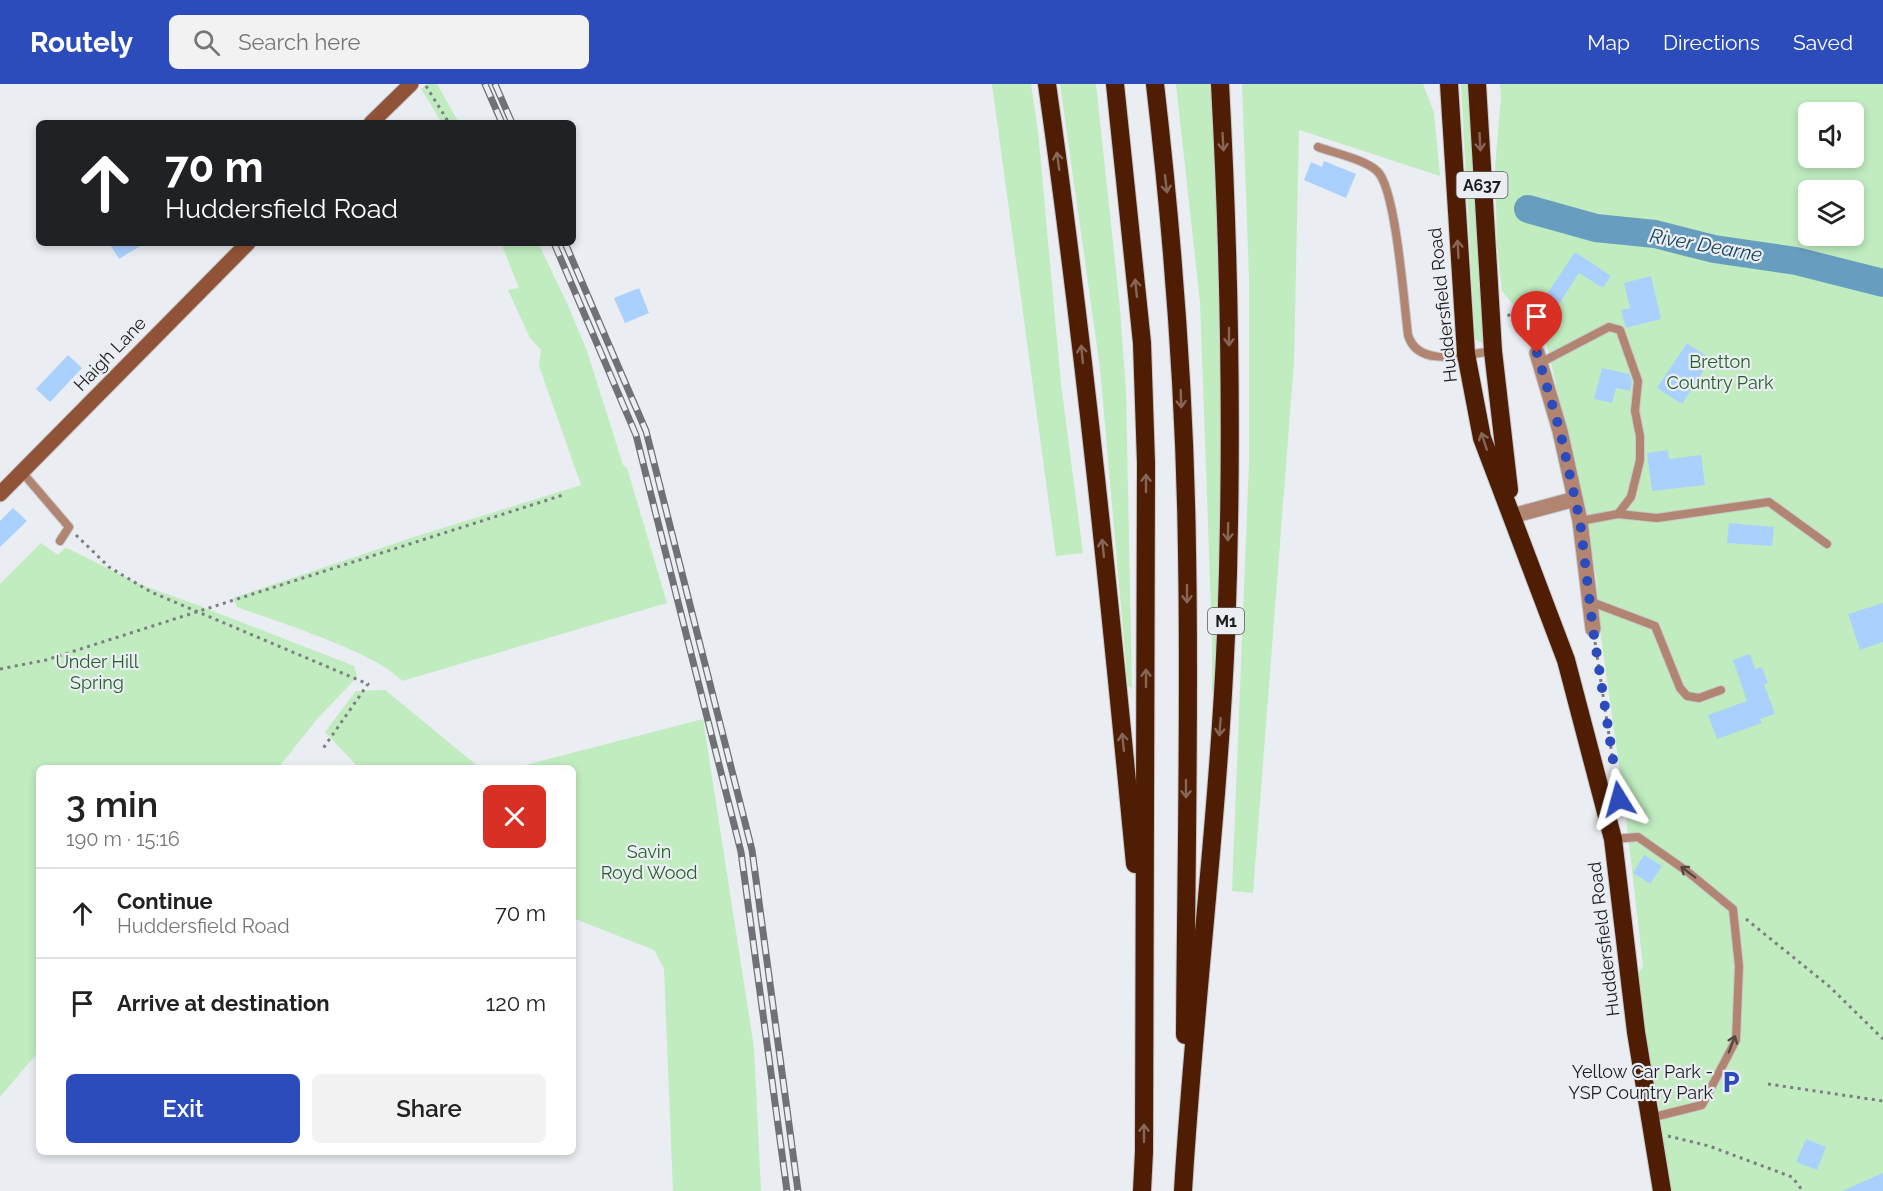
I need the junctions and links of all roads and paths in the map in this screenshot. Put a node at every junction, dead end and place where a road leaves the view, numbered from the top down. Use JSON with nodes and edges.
{"nodes":[{"id":1,"x":411,"y":84,"type":"edge"},
{"id":2,"x":425,"y":84,"type":"edge"},
{"id":3,"x":1047,"y":84,"type":"edge"},
{"id":4,"x":1115,"y":84,"type":"edge"},
{"id":5,"x":1155,"y":84,"type":"edge"},
{"id":6,"x":1220,"y":84,"type":"edge"},
{"id":7,"x":1449,"y":84,"type":"edge"},
{"id":8,"x":1477,"y":84,"type":"edge"},
{"id":9,"x":374,"y":120,"type":"edge"},
{"id":10,"x":446,"y":120,"type":"edge"},
{"id":11,"x":1318,"y":147,"type":"dead end"},
{"id":12,"x":245,"y":246,"type":"edge"},
{"id":13,"x":1488,"y":287,"type":"junction"},
{"id":14,"x":1493,"y":351,"type":"junction"},
{"id":15,"x":1466,"y":354,"type":"junction"},
{"id":16,"x":1539,"y":358,"type":"junction"},
{"id":17,"x":22,"y":472,"type":"junction"},
{"id":18,"x":0,"y":494,"type":"edge"},
{"id":19,"x":563,"y":495,"type":"dead end"},
{"id":20,"x":1575,"y":499,"type":"junction"},
{"id":21,"x":1618,"y":514,"type":"junction"},
{"id":22,"x":1512,"y":516,"type":"junction"},
{"id":23,"x":1580,"y":521,"type":"junction"},
{"id":24,"x":69,"y":527,"type":"junction"},
{"id":25,"x":60,"y":541,"type":"dead end"},
{"id":26,"x":1827,"y":543,"type":"dead end"},
{"id":27,"x":1589,"y":601,"type":"junction"},
{"id":28,"x":197,"y":611,"type":"junction"},
{"id":29,"x":1593,"y":629,"type":"joint"},
{"id":30,"x":0,"y":669,"type":"edge"},
{"id":31,"x":1721,"y":690,"type":"dead end"},
{"id":32,"x":322,"y":750,"type":"dead end"},
{"id":33,"x":1615,"y":776,"type":"dead end"},
{"id":34,"x":1613,"y":840,"type":"junction"},
{"id":35,"x":1733,"y":909,"type":"junction"},
{"id":36,"x":1145,"y":968,"type":"junction"},
{"id":37,"x":1883,"y":1039,"type":"edge"},
{"id":38,"x":1768,"y":1084,"type":"dead end"},
{"id":39,"x":1883,"y":1101,"type":"edge"},
{"id":40,"x":1651,"y":1123,"type":"junction"},
{"id":41,"x":1185,"y":1156,"type":"junction"},
{"id":42,"x":1142,"y":1191,"type":"edge"},
{"id":43,"x":1183,"y":1191,"type":"edge"},
{"id":44,"x":1662,"y":1191,"type":"edge"},
{"id":45,"x":1803,"y":1191,"type":"edge"}],
"edges":[{"from":1,"to":9,"type":"street"},
{"from":2,"to":10,"type":"path"},
{"from":36,"to":3,"type":"highway","one_way":true},
{"from":36,"to":4,"type":"highway","one_way":true},
{"from":5,"to":41,"type":"highway","number":"M1","one_way":true},
{"from":6,"to":41,"type":"highway","number":"M1","one_way":true},
{"from":15,"to":7,"type":"highway","name":"Huddersfield Road","one_way":true},
{"from":8,"to":13,"type":"highway","name":"Huddersfield Road","number":"A637","one_way":true},
{"from":11,"to":15,"type":"lane"},
{"from":12,"to":17,"type":"street","name":"Haigh Lane"},
{"from":13,"to":14,"type":"highway","name":"Huddersfield Road","number":"A637"},
{"from":13,"to":16,"type":"path"},
{"from":14,"to":15,"type":"lane"},
{"from":14,"to":22,"type":"highway","name":"Huddersfield Road","number":"A637"},
{"from":22,"to":15,"type":"highway","name":"Huddersfield Road","one_way":true},
{"from":16,"to":20,"type":"street"},
{"from":16,"to":21,"type":"lane"},
{"from":17,"to":18,"type":"street","name":"Haigh Lane"},
{"from":17,"to":24,"type":"lane"},
{"from":19,"to":28,"type":"path"},
{"from":20,"to":22,"type":"street"},
{"from":20,"to":23,"type":"street"},
{"from":21,"to":23,"type":"lane"},
{"from":21,"to":26,"type":"lane"},
{"from":22,"to":34,"type":"highway","name":"Huddersfield Road","number":"A637"},
{"from":23,"to":27,"type":"street"},
{"from":24,"to":25,"type":"lane"},
{"from":24,"to":28,"type":"path"},
{"from":27,"to":29,"type":"street"},
{"from":27,"to":31,"type":"lane"},
{"from":28,"to":30,"type":"path"},
{"from":28,"to":32,"type":"path"},
{"from":29,"to":33,"type":"path"},
{"from":35,"to":34,"type":"lane","one_way":true},
{"from":34,"to":40,"type":"highway","name":"Huddersfield Road","number":"A637"},
{"from":35,"to":37,"type":"path"},
{"from":40,"to":35,"type":"lane","one_way":true},
{"from":42,"to":36,"type":"highway","one_way":true},
{"from":38,"to":39,"type":"path"},
{"from":40,"to":44,"type":"highway","name":"Huddersfield Road","number":"A637"},
{"from":40,"to":45,"type":"path"},
{"from":41,"to":43,"type":"highway","number":"M1"}]}
